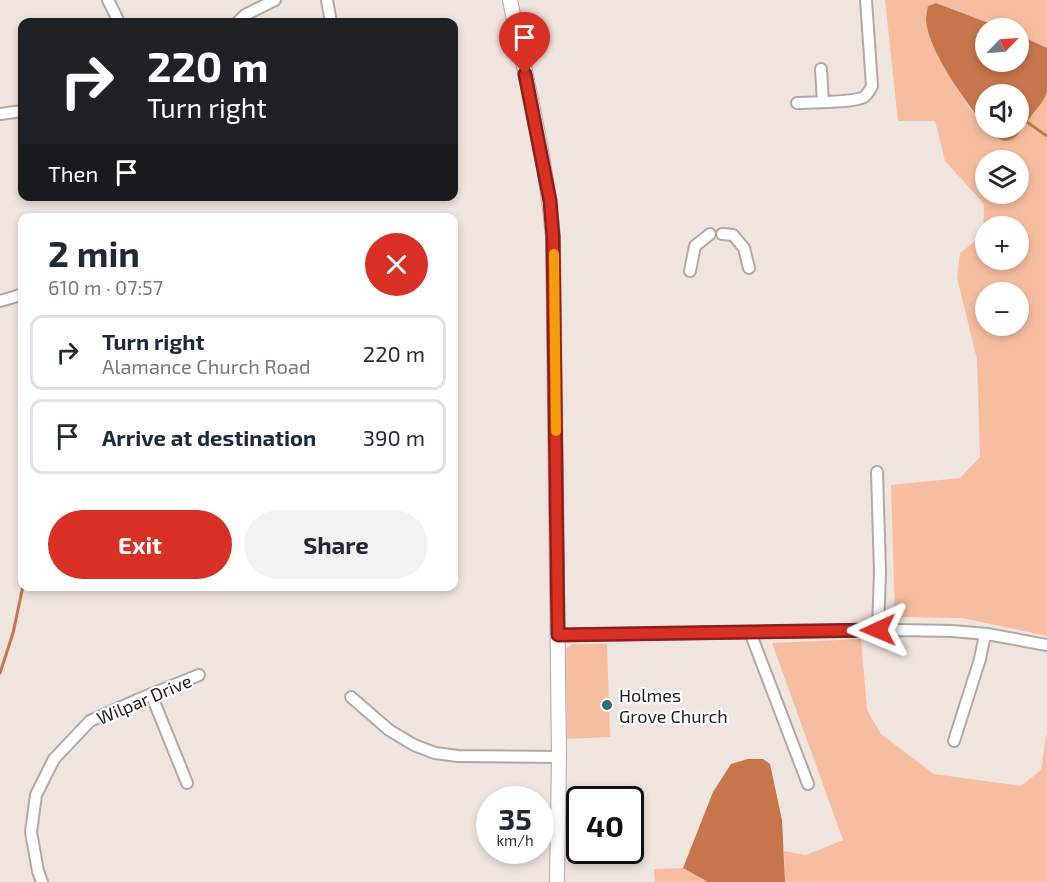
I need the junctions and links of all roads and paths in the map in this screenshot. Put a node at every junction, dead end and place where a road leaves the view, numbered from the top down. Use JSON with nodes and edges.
{"nodes":[{"id":1,"x":108,"y":0,"type":"edge"},
{"id":2,"x":275,"y":0,"type":"edge"},
{"id":3,"x":327,"y":0,"type":"edge"},
{"id":4,"x":510,"y":0,"type":"edge"},
{"id":5,"x":866,"y":0,"type":"edge"},
{"id":6,"x":117,"y":18,"type":"edge"},
{"id":7,"x":242,"y":18,"type":"edge"},
{"id":8,"x":330,"y":18,"type":"edge"},
{"id":9,"x":821,"y":69,"type":"dead end"},
{"id":10,"x":823,"y":102,"type":"junction"},
{"id":11,"x":797,"y":103,"type":"dead end"},
{"id":12,"x":18,"y":112,"type":"edge"},
{"id":13,"x":0,"y":114,"type":"edge"},
{"id":14,"x":710,"y":234,"type":"dead end"},
{"id":15,"x":722,"y":234,"type":"dead end"},
{"id":16,"x":749,"y":268,"type":"dead end"},
{"id":17,"x":690,"y":271,"type":"dead end"},
{"id":18,"x":18,"y":296,"type":"edge"},
{"id":19,"x":0,"y":301,"type":"edge"},
{"id":20,"x":877,"y":472,"type":"dead end"},
{"id":21,"x":878,"y":630,"type":"junction"},
{"id":22,"x":750,"y":632,"type":"junction"},
{"id":23,"x":985,"y":634,"type":"junction"},
{"id":24,"x":558,"y":635,"type":"junction"},
{"id":25,"x":1047,"y":645,"type":"edge"},
{"id":26,"x":199,"y":675,"type":"dead end"},
{"id":27,"x":151,"y":694,"type":"junction"},
{"id":28,"x":351,"y":697,"type":"dead end"},
{"id":29,"x":954,"y":741,"type":"dead end"},
{"id":30,"x":559,"y":757,"type":"junction"},
{"id":31,"x":187,"y":783,"type":"dead end"},
{"id":32,"x":808,"y":784,"type":"dead end"},
{"id":33,"x":42,"y":882,"type":"edge"},
{"id":34,"x":557,"y":882,"type":"edge"}],
"edges":[{"from":1,"to":6,"type":"street"},
{"from":2,"to":7,"type":"street"},
{"from":3,"to":8,"type":"street"},
{"from":4,"to":24,"type":"main road"},
{"from":5,"to":10,"type":"street"},
{"from":9,"to":10,"type":"street"},
{"from":10,"to":11,"type":"street"},
{"from":12,"to":13,"type":"street"},
{"from":14,"to":17,"type":"street"},
{"from":15,"to":16,"type":"street"},
{"from":18,"to":19,"type":"street"},
{"from":20,"to":21,"type":"street"},
{"from":21,"to":22,"type":"street"},
{"from":21,"to":23,"type":"street"},
{"from":22,"to":24,"type":"street"},
{"from":22,"to":32,"type":"street"},
{"from":23,"to":25,"type":"street"},
{"from":23,"to":29,"type":"street"},
{"from":24,"to":30,"type":"main road"},
{"from":26,"to":27,"type":"street","name":"Wilpar Drive"},
{"from":27,"to":31,"type":"street"},
{"from":27,"to":33,"type":"street","name":"Wilpar Drive"},
{"from":28,"to":30,"type":"street"},
{"from":30,"to":34,"type":"main road"}]}
